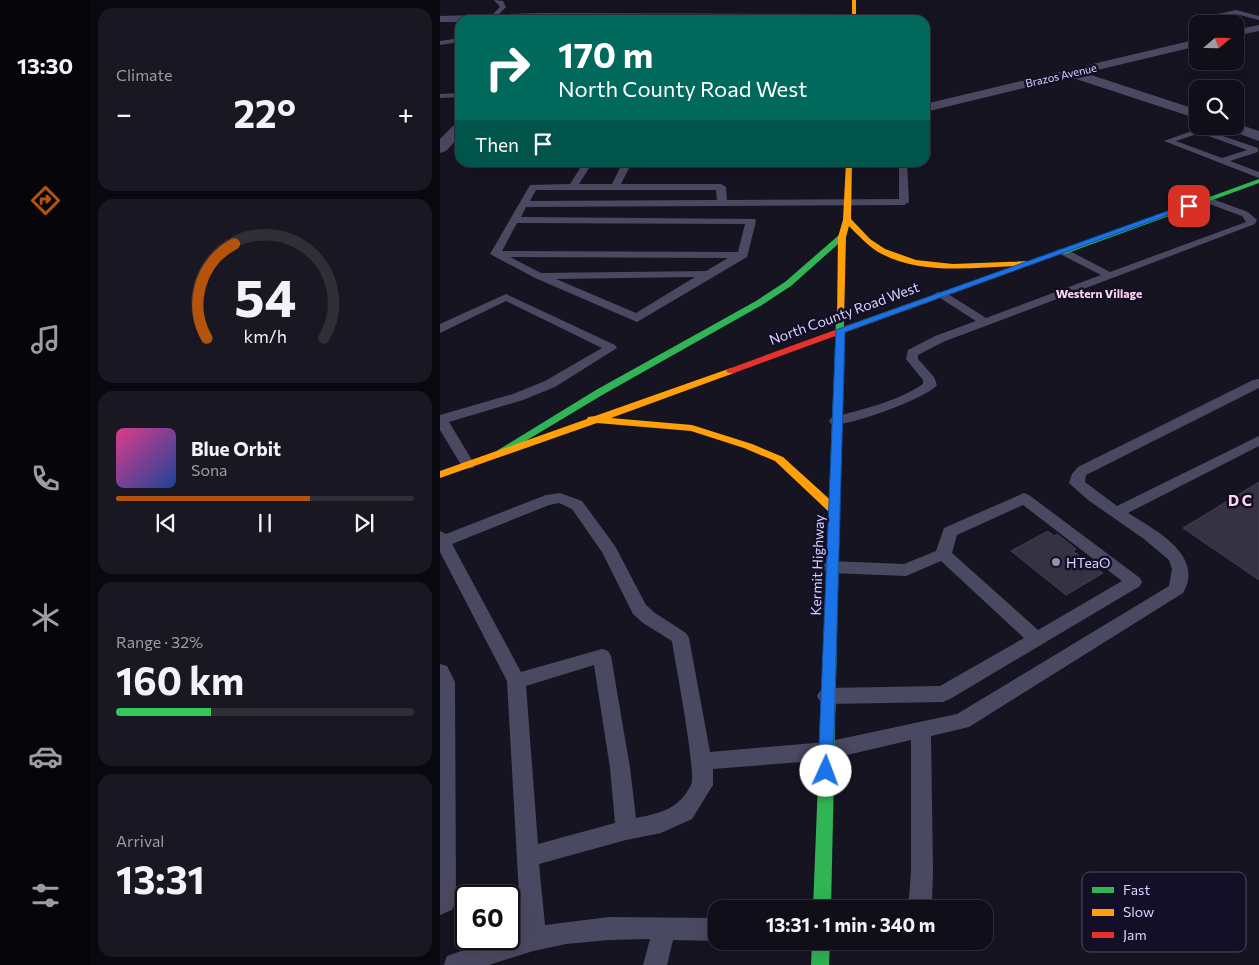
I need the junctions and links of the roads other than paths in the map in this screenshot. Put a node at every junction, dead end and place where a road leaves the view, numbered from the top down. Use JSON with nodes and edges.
{"nodes":[{"id":1,"x":497,"y":0,"type":"edge"},
{"id":2,"x":854,"y":0,"type":"edge"},
{"id":3,"x":575,"y":5,"type":"dead end"},
{"id":4,"x":495,"y":15,"type":"edge"},
{"id":5,"x":566,"y":15,"type":"edge"},
{"id":6,"x":854,"y":15,"type":"edge"},
{"id":7,"x":1221,"y":15,"type":"edge"},
{"id":8,"x":1259,"y":18,"type":"edge"},
{"id":9,"x":455,"y":19,"type":"edge"},
{"id":10,"x":440,"y":20,"type":"edge"},
{"id":11,"x":1259,"y":28,"type":"edge"},
{"id":12,"x":1244,"y":31,"type":"edge"},
{"id":13,"x":455,"y":41,"type":"edge"},
{"id":14,"x":440,"y":43,"type":"edge"},
{"id":15,"x":1189,"y":44,"type":"edge"},
{"id":16,"x":1072,"y":73,"type":"junction"},
{"id":17,"x":455,"y":95,"type":"edge"},
{"id":18,"x":440,"y":96,"type":"edge"},
{"id":19,"x":930,"y":107,"type":"edge"},
{"id":20,"x":1189,"y":112,"type":"edge"},
{"id":21,"x":440,"y":128,"type":"edge"},
{"id":22,"x":455,"y":128,"type":"edge"},
{"id":23,"x":1244,"y":131,"type":"edge"},
{"id":24,"x":455,"y":133,"type":"edge"},
{"id":25,"x":1189,"y":135,"type":"edge"},
{"id":26,"x":1212,"y":135,"type":"edge"},
{"id":27,"x":1259,"y":136,"type":"edge"},
{"id":28,"x":440,"y":148,"type":"edge"},
{"id":29,"x":1222,"y":161,"type":"junction"},
{"id":30,"x":586,"y":167,"type":"edge"},
{"id":31,"x":625,"y":167,"type":"edge"},
{"id":32,"x":849,"y":167,"type":"edge"},
{"id":33,"x":903,"y":167,"type":"edge"},
{"id":34,"x":1257,"y":182,"type":"edge"},
{"id":35,"x":573,"y":187,"type":"junction"},
{"id":36,"x":615,"y":187,"type":"junction"},
{"id":37,"x":1207,"y":200,"type":"junction"},
{"id":38,"x":848,"y":202,"type":"junction"},
{"id":39,"x":722,"y":203,"type":"junction"},
{"id":40,"x":523,"y":204,"type":"junction"},
{"id":41,"x":514,"y":220,"type":"junction"},
{"id":42,"x":846,"y":220,"type":"junction"},
{"id":43,"x":842,"y":237,"type":"junction"},
{"id":44,"x":1062,"y":251,"type":"junction"},
{"id":45,"x":495,"y":254,"type":"junction"},
{"id":46,"x":742,"y":255,"type":"junction"},
{"id":47,"x":1027,"y":263,"type":"junction"},
{"id":48,"x":708,"y":274,"type":"junction"},
{"id":49,"x":539,"y":276,"type":"junction"},
{"id":50,"x":1110,"y":276,"type":"junction"},
{"id":51,"x":941,"y":294,"type":"junction"},
{"id":52,"x":984,"y":322,"type":"junction"},
{"id":53,"x":440,"y":329,"type":"edge"},
{"id":54,"x":841,"y":330,"type":"junction"},
{"id":55,"x":1258,"y":383,"type":"edge"},
{"id":56,"x":440,"y":420,"type":"edge"},
{"id":57,"x":592,"y":420,"type":"junction"},
{"id":58,"x":836,"y":421,"type":"junction"},
{"id":59,"x":1259,"y":440,"type":"edge"},
{"id":60,"x":495,"y":455,"type":"junction"},
{"id":61,"x":468,"y":465,"type":"junction"},
{"id":62,"x":440,"y":475,"type":"edge"},
{"id":63,"x":833,"y":509,"type":"junction"},
{"id":64,"x":1116,"y":513,"type":"junction"},
{"id":65,"x":441,"y":538,"type":"edge"},
{"id":66,"x":943,"y":554,"type":"junction"},
{"id":67,"x":831,"y":567,"type":"junction"},
{"id":68,"x":1036,"y":639,"type":"junction"},
{"id":69,"x":440,"y":671,"type":"edge"},
{"id":70,"x":516,"y":681,"type":"junction"},
{"id":71,"x":828,"y":696,"type":"junction"},
{"id":72,"x":921,"y":730,"type":"junction"},
{"id":73,"x":826,"y":752,"type":"junction"},
{"id":74,"x":702,"y":761,"type":"junction"},
{"id":75,"x":626,"y":830,"type":"junction"},
{"id":76,"x":528,"y":857,"type":"junction"},
{"id":77,"x":822,"y":900,"type":"edge"},
{"id":78,"x":920,"y":900,"type":"edge"},
{"id":79,"x":440,"y":904,"type":"edge"},
{"id":80,"x":664,"y":929,"type":"junction"},
{"id":81,"x":708,"y":930,"type":"edge"},
{"id":82,"x":534,"y":940,"type":"junction"},
{"id":83,"x":821,"y":950,"type":"edge"},
{"id":84,"x":456,"y":965,"type":"edge"},
{"id":85,"x":655,"y":965,"type":"edge"},
{"id":86,"x":820,"y":965,"type":"edge"}],
"edges":[{"from":1,"to":4,"type":"lane"},
{"from":2,"to":6,"type":"main road"},
{"from":3,"to":5,"type":"street"},
{"from":7,"to":8,"type":"lane"},
{"from":9,"to":10,"type":"street"},
{"from":11,"to":12,"type":"street"},
{"from":13,"to":14,"type":"lane"},
{"from":15,"to":16,"type":"street","name":"Brazos Avenue"},
{"from":16,"to":19,"type":"street","name":"Brazos Avenue"},
{"from":16,"to":20,"type":"street"},
{"from":17,"to":18,"type":"lane"},
{"from":21,"to":22,"type":"street"},
{"from":23,"to":27,"type":"street"},
{"from":24,"to":28,"type":"street"},
{"from":25,"to":29,"type":"lane"},
{"from":26,"to":29,"type":"lane"},
{"from":29,"to":34,"type":"lane"},
{"from":30,"to":35,"type":"lane"},
{"from":31,"to":36,"type":"lane"},
{"from":32,"to":38,"type":"main road","name":"Kermit Highway"},
{"from":33,"to":38,"type":"lane"},
{"from":34,"to":37,"type":"main road","name":"North County Road West"},
{"from":35,"to":36,"type":"lane"},
{"from":35,"to":40,"type":"lane"},
{"from":36,"to":39,"type":"lane"},
{"from":37,"to":44,"type":"main road","name":"North County Road West"},
{"from":37,"to":50,"type":"lane"},
{"from":38,"to":39,"type":"lane"},
{"from":38,"to":42,"type":"main road","name":"Kermit Highway"},
{"from":39,"to":40,"type":"lane"},
{"from":40,"to":41,"type":"lane"},
{"from":41,"to":45,"type":"lane"},
{"from":41,"to":46,"type":"lane"},
{"from":42,"to":43,"type":"main road","name":"Kermit Highway"},
{"from":42,"to":47,"type":"main road"},
{"from":43,"to":54,"type":"main road","name":"Kermit Highway"},
{"from":43,"to":60,"type":"main road"},
{"from":44,"to":47,"type":"main road","name":"North County Road West"},
{"from":44,"to":50,"type":"lane"},
{"from":45,"to":46,"type":"lane"},
{"from":45,"to":49,"type":"lane"},
{"from":46,"to":48,"type":"lane"},
{"from":47,"to":51,"type":"main road","name":"North County Road West"},
{"from":48,"to":49,"type":"lane"},
{"from":48,"to":49,"type":"lane"},
{"from":50,"to":52,"type":"lane"},
{"from":51,"to":52,"type":"lane"},
{"from":51,"to":54,"type":"main road","name":"North County Road West"},
{"from":52,"to":58,"type":"lane"},
{"from":53,"to":56,"type":"lane"},
{"from":54,"to":57,"type":"main road","name":"North County Road West"},
{"from":54,"to":58,"type":"main road","name":"Kermit Highway"},
{"from":55,"to":64,"type":"lane"},
{"from":56,"to":61,"type":"lane"},
{"from":57,"to":60,"type":"main road","name":"North County Road West"},
{"from":57,"to":63,"type":"main road"},
{"from":58,"to":63,"type":"main road","name":"Kermit Highway"},
{"from":59,"to":64,"type":"lane"},
{"from":60,"to":61,"type":"main road","name":"North County Road West"},
{"from":61,"to":62,"type":"main road","name":"North County Road West"},
{"from":63,"to":67,"type":"main road","name":"Kermit Highway"},
{"from":64,"to":72,"type":"lane"},
{"from":65,"to":70,"type":"lane"},
{"from":65,"to":74,"type":"lane"},
{"from":66,"to":67,"type":"lane"},
{"from":66,"to":68,"type":"lane"},
{"from":66,"to":68,"type":"lane"},
{"from":67,"to":71,"type":"main road","name":"Kermit Highway"},
{"from":68,"to":71,"type":"lane"},
{"from":69,"to":79,"type":"lane"},
{"from":70,"to":75,"type":"lane"},
{"from":70,"to":76,"type":"lane"},
{"from":71,"to":73,"type":"main road","name":"Kermit Highway"},
{"from":72,"to":73,"type":"lane"},
{"from":72,"to":78,"type":"lane"},
{"from":73,"to":74,"type":"lane"},
{"from":73,"to":77,"type":"main road","name":"Kermit Highway"},
{"from":74,"to":75,"type":"lane"},
{"from":75,"to":76,"type":"lane"},
{"from":76,"to":82,"type":"lane"},
{"from":80,"to":81,"type":"lane"},
{"from":80,"to":82,"type":"lane"},
{"from":80,"to":85,"type":"lane"},
{"from":82,"to":84,"type":"lane"},
{"from":83,"to":86,"type":"main road"}]}
